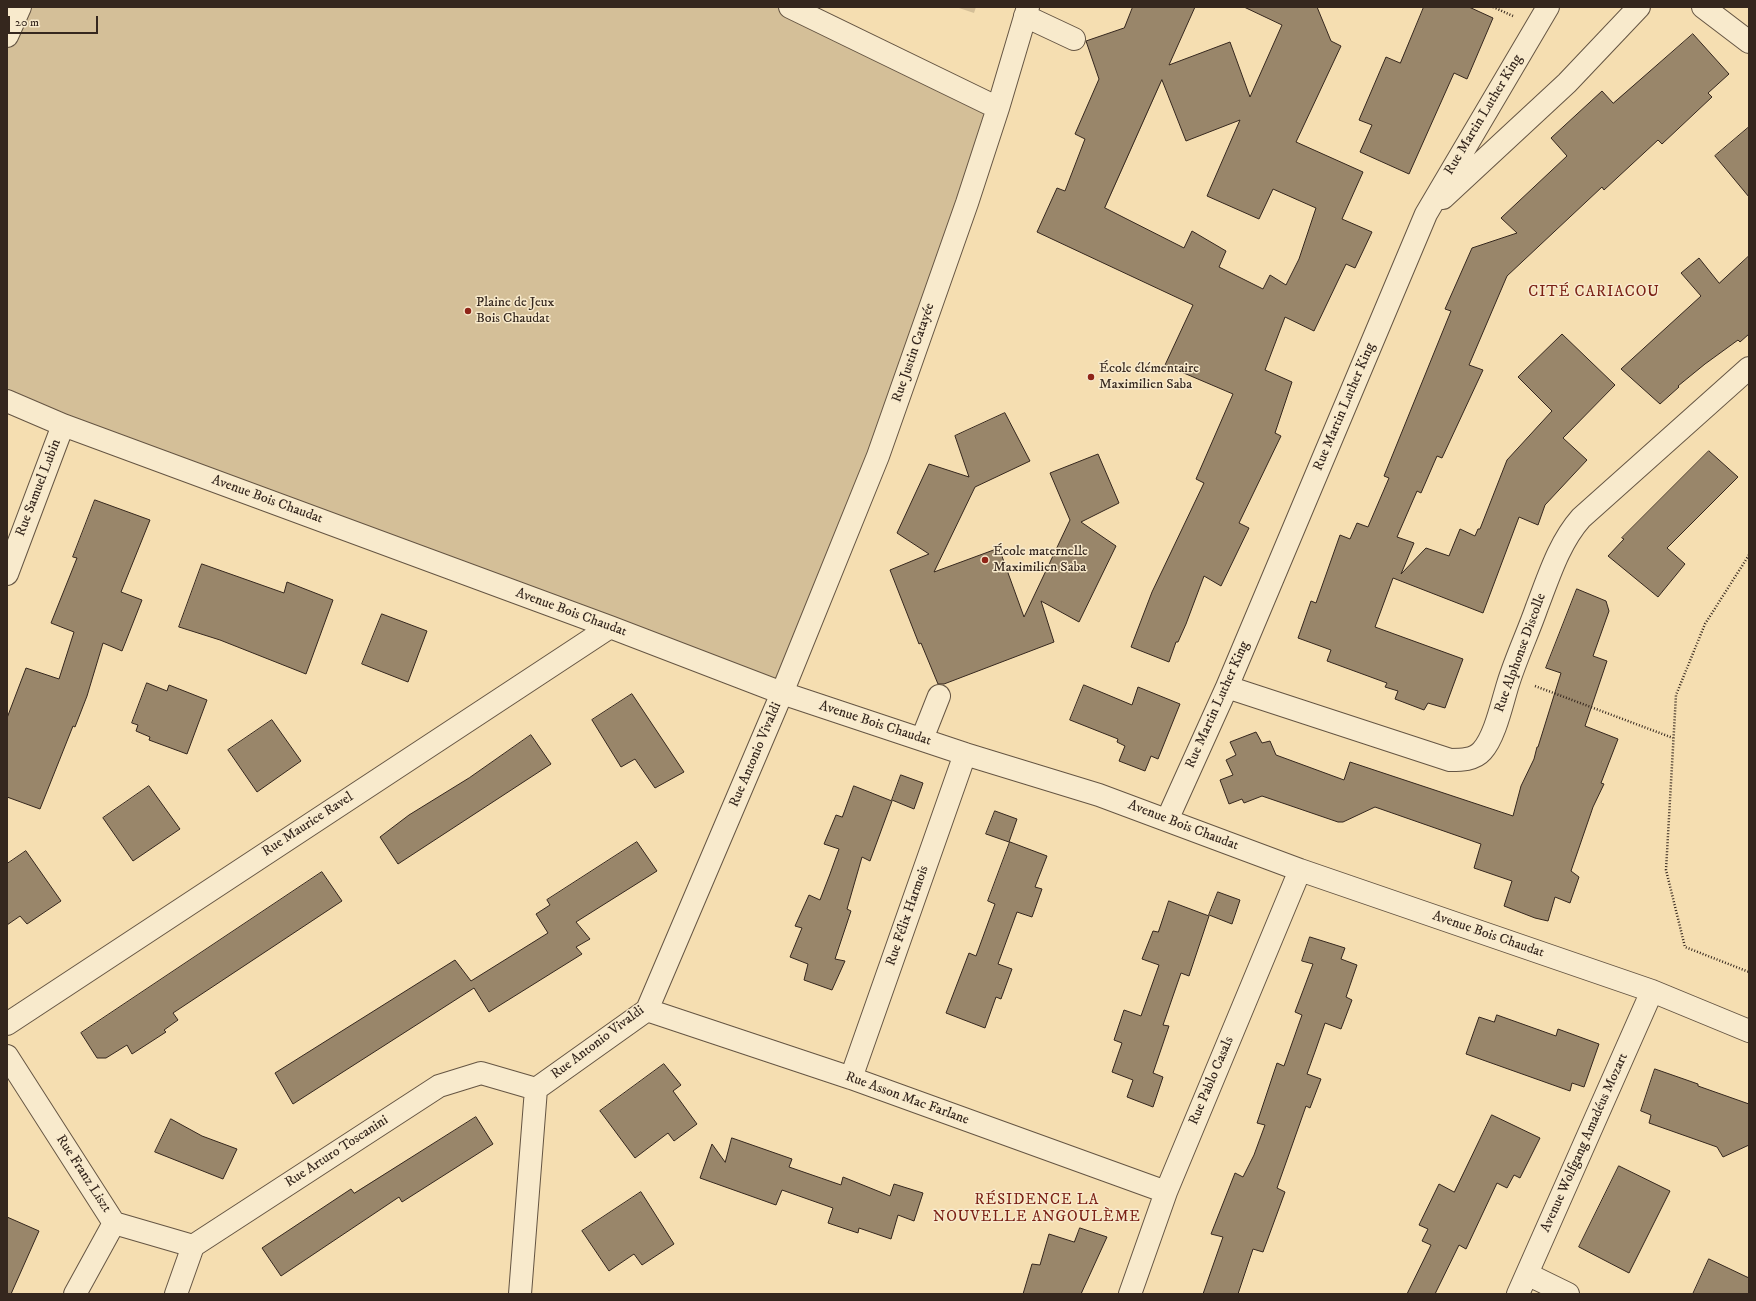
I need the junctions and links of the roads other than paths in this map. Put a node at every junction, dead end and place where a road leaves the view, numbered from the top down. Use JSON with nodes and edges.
{"nodes":[{"id":1,"x":20,"y":7,"type":"edge"},
{"id":2,"x":790,"y":7,"type":"edge"},
{"id":3,"x":1548,"y":7,"type":"edge"},
{"id":4,"x":1639,"y":7,"type":"edge"},
{"id":5,"x":1704,"y":7,"type":"edge"},
{"id":6,"x":1026,"y":11,"type":"edge"},
{"id":7,"x":7,"y":36,"type":"edge"},
{"id":8,"x":1074,"y":39,"type":"dead end"},
{"id":9,"x":1749,"y":42,"type":"edge"},
{"id":10,"x":998,"y":108,"type":"junction"},
{"id":11,"x":1426,"y":214,"type":"junction"},
{"id":12,"x":1749,"y":368,"type":"edge"},
{"id":13,"x":7,"y":401,"type":"edge"},
{"id":14,"x":63,"y":425,"type":"junction"},
{"id":15,"x":7,"y":574,"type":"edge"},
{"id":16,"x":610,"y":627,"type":"junction"},
{"id":17,"x":1227,"y":687,"type":"junction"},
{"id":18,"x":782,"y":693,"type":"junction"},
{"id":19,"x":939,"y":696,"type":"dead end"},
{"id":20,"x":922,"y":739,"type":"junction"},
{"id":21,"x":965,"y":754,"type":"junction"},
{"id":22,"x":1167,"y":820,"type":"junction"},
{"id":23,"x":1300,"y":870,"type":"junction"},
{"id":24,"x":1652,"y":991,"type":"junction"},
{"id":25,"x":647,"y":1010,"type":"junction"},
{"id":26,"x":7,"y":1024,"type":"edge"},
{"id":27,"x":1749,"y":1031,"type":"edge"},
{"id":28,"x":7,"y":1056,"type":"edge"},
{"id":29,"x":851,"y":1078,"type":"junction"},
{"id":30,"x":536,"y":1089,"type":"junction"},
{"id":31,"x":1166,"y":1192,"type":"junction"},
{"id":32,"x":114,"y":1223,"type":"junction"},
{"id":33,"x":193,"y":1246,"type":"junction"},
{"id":34,"x":1527,"y":1274,"type":"junction"},
{"id":35,"x":75,"y":1294,"type":"edge"},
{"id":36,"x":176,"y":1294,"type":"edge"},
{"id":37,"x":521,"y":1294,"type":"edge"},
{"id":38,"x":1130,"y":1294,"type":"edge"},
{"id":39,"x":1518,"y":1294,"type":"edge"},
{"id":40,"x":1568,"y":1294,"type":"edge"}],
"edges":[{"from":1,"to":7,"type":"street"},
{"from":2,"to":10,"type":"street"},
{"from":3,"to":11,"type":"street","name":"Rue Martin Luther King"},
{"from":4,"to":11,"type":"street"},
{"from":5,"to":9,"type":"street"},
{"from":6,"to":8,"type":"street"},
{"from":6,"to":10,"type":"street","name":"Rue Justin Catayée"},
{"from":10,"to":18,"type":"street","name":"Rue Justin Catayée"},
{"from":11,"to":17,"type":"street","name":"Rue Martin Luther King"},
{"from":12,"to":17,"type":"street","name":"Rue Alphonse Discolle"},
{"from":13,"to":14,"type":"street","name":"Avenue Bois Chaudat"},
{"from":14,"to":15,"type":"street","name":"Rue Samuel Lubin"},
{"from":14,"to":16,"type":"street","name":"Avenue Bois Chaudat"},
{"from":16,"to":18,"type":"street","name":"Avenue Bois Chaudat"},
{"from":16,"to":26,"type":"street","name":"Rue Maurice Ravel"},
{"from":17,"to":22,"type":"street","name":"Rue Martin Luther King"},
{"from":18,"to":20,"type":"street","name":"Avenue Bois Chaudat"},
{"from":18,"to":25,"type":"street","name":"Rue Antonio Vivaldi"},
{"from":19,"to":20,"type":"street"},
{"from":20,"to":21,"type":"street","name":"Avenue Bois Chaudat"},
{"from":21,"to":22,"type":"street","name":"Avenue Bois Chaudat"},
{"from":21,"to":29,"type":"street","name":"Rue Félix Harmois"},
{"from":22,"to":23,"type":"street","name":"Avenue Bois Chaudat"},
{"from":23,"to":24,"type":"street","name":"Avenue Bois Chaudat"},
{"from":23,"to":31,"type":"street","name":"Rue Pablo Casals"},
{"from":24,"to":27,"type":"street","name":"Avenue Bois Chaudat"},
{"from":24,"to":34,"type":"street","name":"Avenue Wolfgang Amadéus Mozart"},
{"from":25,"to":29,"type":"street","name":"Rue Asson Mac Farlane"},
{"from":25,"to":30,"type":"street","name":"Rue Antonio Vivaldi"},
{"from":28,"to":32,"type":"street","name":"Rue Franz Liszt"},
{"from":29,"to":31,"type":"street","name":"Rue Asson Mac Farlane"},
{"from":30,"to":33,"type":"street","name":"Rue Arturo Toscanini"},
{"from":30,"to":37,"type":"street"},
{"from":31,"to":38,"type":"street","name":"Rue Pablo Casals"},
{"from":32,"to":33,"type":"street","name":"Rue Franz Liszt"},
{"from":32,"to":35,"type":"street"},
{"from":33,"to":36,"type":"street"},
{"from":34,"to":39,"type":"street","name":"Avenue Wolfgang Amadéus Mozart"},
{"from":34,"to":40,"type":"street"}]}
